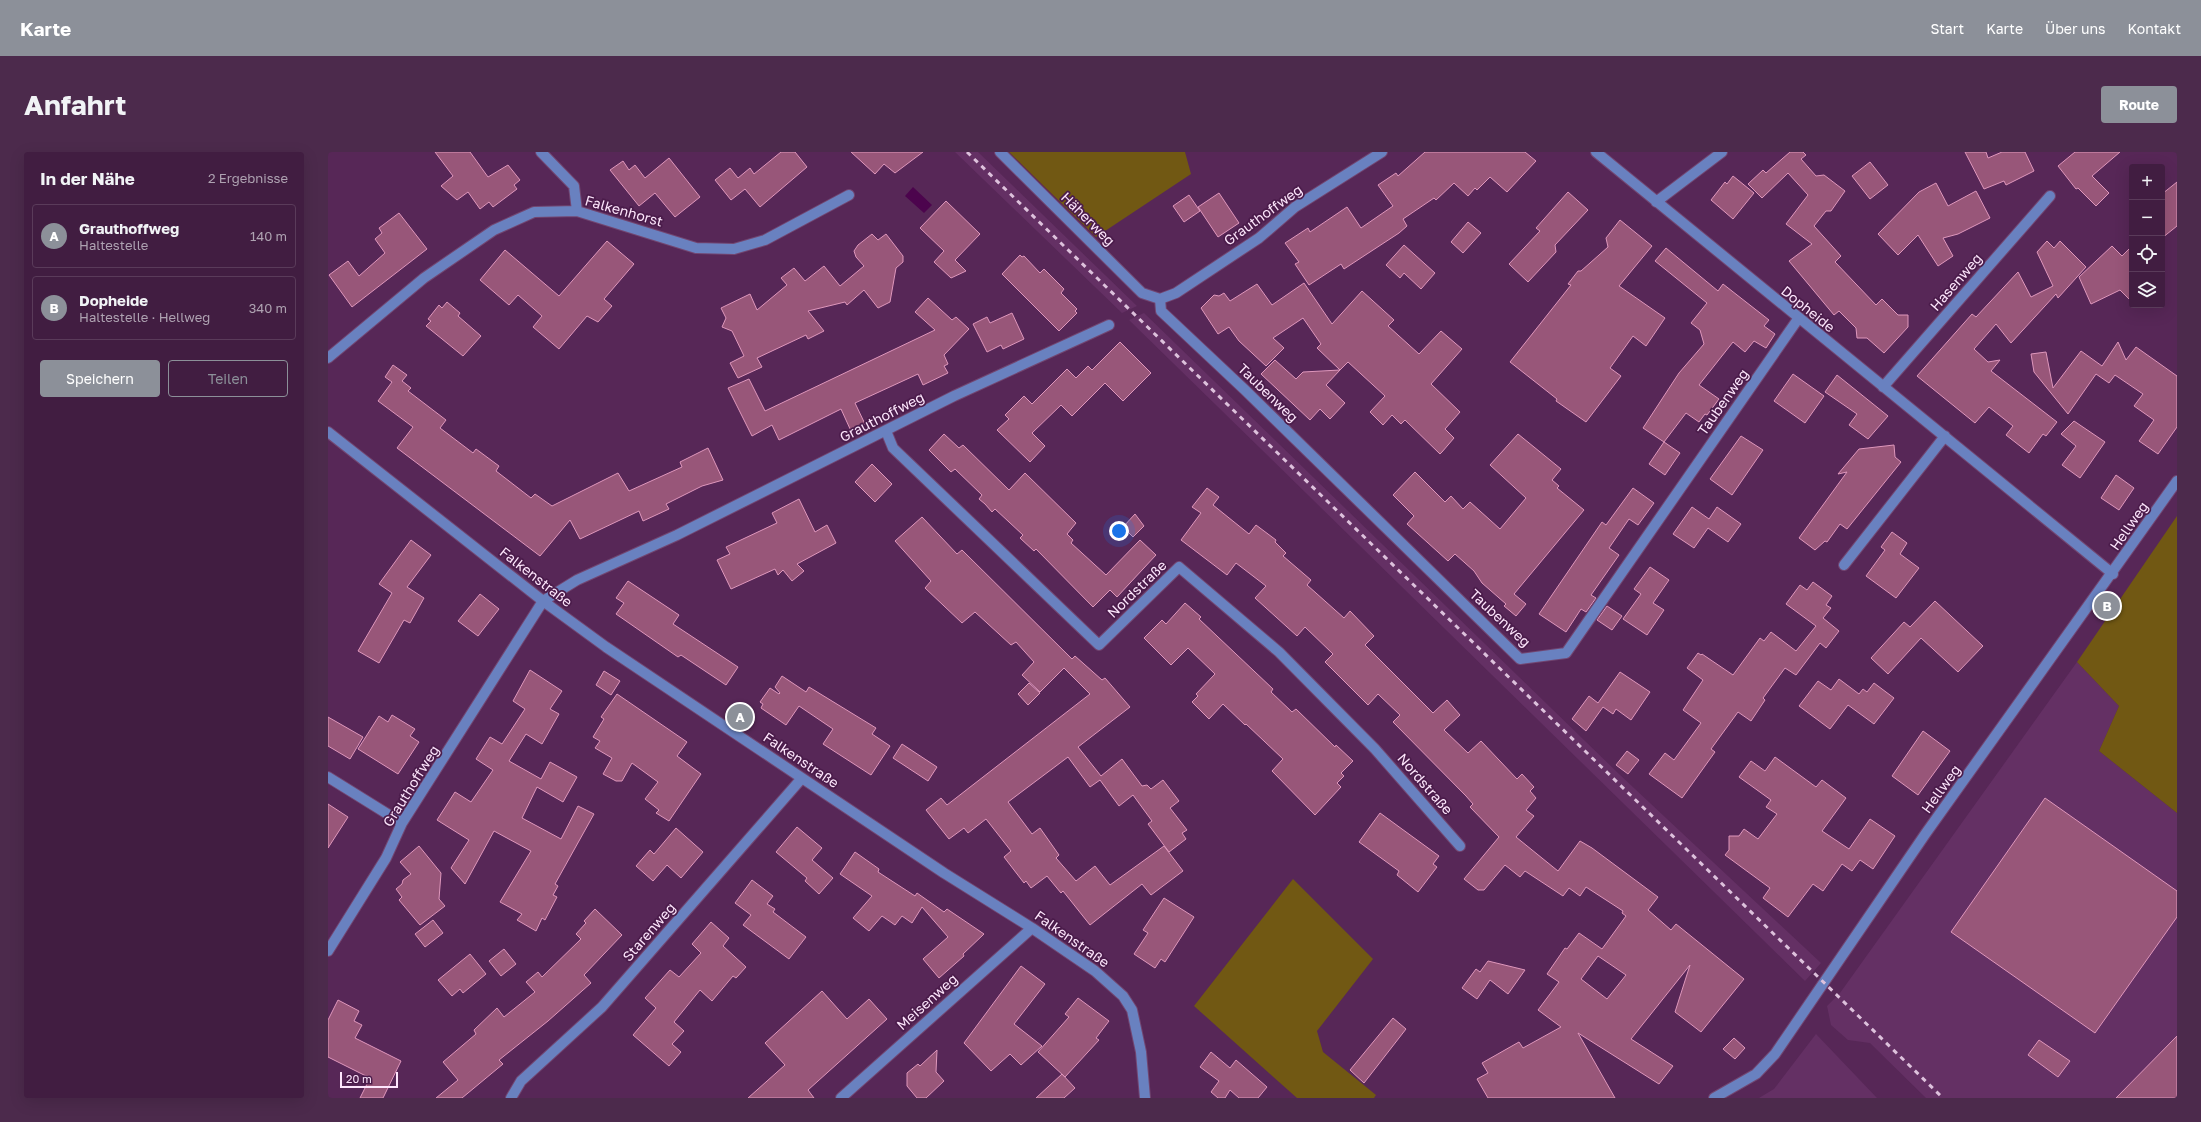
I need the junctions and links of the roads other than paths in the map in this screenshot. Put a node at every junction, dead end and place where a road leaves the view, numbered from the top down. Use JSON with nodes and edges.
{"nodes":[{"id":1,"x":541,"y":152,"type":"edge"},
{"id":2,"x":1000,"y":152,"type":"edge"},
{"id":3,"x":1382,"y":152,"type":"edge"},
{"id":4,"x":1596,"y":152,"type":"edge"},
{"id":5,"x":1722,"y":152,"type":"edge"},
{"id":6,"x":849,"y":195,"type":"dead end"},
{"id":7,"x":2050,"y":196,"type":"dead end"},
{"id":8,"x":1656,"y":202,"type":"junction"},
{"id":9,"x":577,"y":212,"type":"junction"},
{"id":10,"x":1160,"y":299,"type":"junction"},
{"id":11,"x":1798,"y":319,"type":"junction"},
{"id":12,"x":1109,"y":325,"type":"dead end"},
{"id":13,"x":328,"y":358,"type":"edge"},
{"id":14,"x":1883,"y":387,"type":"junction"},
{"id":15,"x":886,"y":431,"type":"junction"},
{"id":16,"x":328,"y":432,"type":"edge"},
{"id":17,"x":1945,"y":436,"type":"junction"},
{"id":18,"x":2177,"y":482,"type":"edge"},
{"id":19,"x":1844,"y":565,"type":"dead end"},
{"id":20,"x":2112,"y":574,"type":"junction"},
{"id":21,"x":543,"y":601,"type":"junction"},
{"id":22,"x":328,"y":776,"type":"edge"},
{"id":23,"x":802,"y":778,"type":"junction"},
{"id":24,"x":402,"y":823,"type":"junction"},
{"id":25,"x":1460,"y":846,"type":"dead end"},
{"id":26,"x":1032,"y":928,"type":"junction"},
{"id":27,"x":328,"y":951,"type":"edge"},
{"id":28,"x":511,"y":1098,"type":"edge"},
{"id":29,"x":841,"y":1098,"type":"edge"},
{"id":30,"x":1145,"y":1098,"type":"edge"},
{"id":31,"x":1714,"y":1098,"type":"edge"}],
"edges":[{"from":1,"to":9,"type":"street"},
{"from":2,"to":10,"type":"street","name":"Häherweg"},
{"from":3,"to":10,"type":"street","name":"Grauthoffweg"},
{"from":4,"to":8,"type":"street","name":"Dopheide"},
{"from":5,"to":8,"type":"street"},
{"from":6,"to":9,"type":"street","name":"Falkenhorst"},
{"from":7,"to":14,"type":"street","name":"Hasenweg"},
{"from":8,"to":11,"type":"street","name":"Dopheide"},
{"from":9,"to":13,"type":"street","name":"Falkenhorst"},
{"from":10,"to":11,"type":"street","name":"Taubenweg"},
{"from":11,"to":14,"type":"street","name":"Dopheide"},
{"from":12,"to":15,"type":"street","name":"Grauthoffweg"},
{"from":14,"to":17,"type":"street","name":"Dopheide"},
{"from":15,"to":21,"type":"street","name":"Grauthoffweg"},
{"from":15,"to":25,"type":"street","name":"Nordstraße"},
{"from":16,"to":21,"type":"street","name":"Falkenstraße"},
{"from":17,"to":19,"type":"street"},
{"from":17,"to":20,"type":"street","name":"Dopheide"},
{"from":18,"to":20,"type":"street","name":"Hellweg"},
{"from":20,"to":31,"type":"street","name":"Hellweg"},
{"from":21,"to":23,"type":"street","name":"Falkenstraße"},
{"from":21,"to":24,"type":"street","name":"Grauthoffweg"},
{"from":22,"to":24,"type":"street"},
{"from":23,"to":26,"type":"street","name":"Falkenstraße"},
{"from":23,"to":28,"type":"street","name":"Starenweg"},
{"from":24,"to":27,"type":"street","name":"Grauthoffweg"},
{"from":26,"to":29,"type":"street","name":"Meisenweg"},
{"from":26,"to":30,"type":"street","name":"Falkenstraße"}]}
